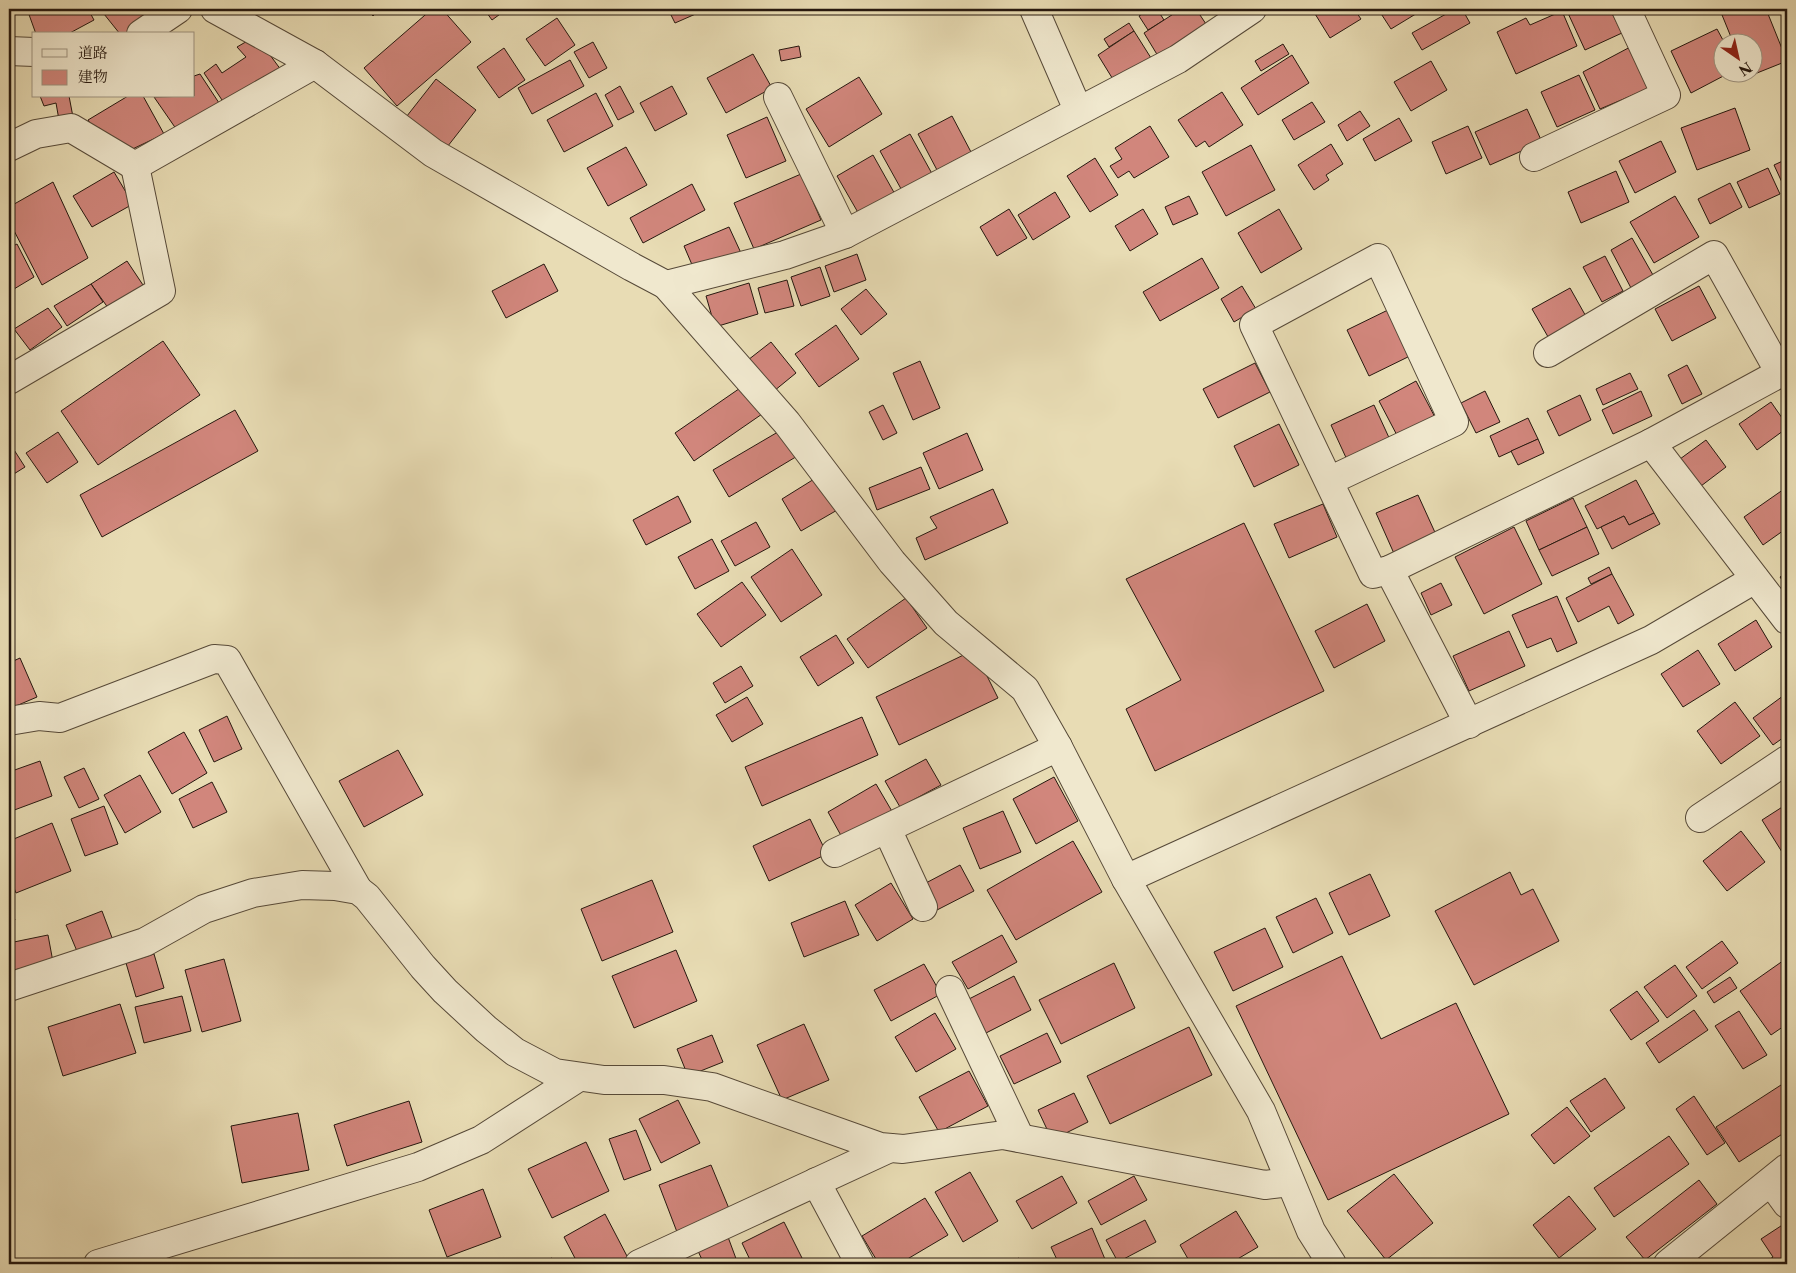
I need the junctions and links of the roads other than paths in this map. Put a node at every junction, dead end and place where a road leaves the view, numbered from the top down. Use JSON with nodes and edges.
{"nodes":[{"id":1,"x":178,"y":9,"type":"edge"},
{"id":2,"x":215,"y":9,"type":"edge"},
{"id":3,"x":1034,"y":9,"type":"edge"},
{"id":4,"x":1252,"y":9,"type":"edge"},
{"id":5,"x":1626,"y":9,"type":"edge"},
{"id":6,"x":144,"y":32,"type":"edge"},
{"id":7,"x":9,"y":51,"type":"edge"},
{"id":8,"x":32,"y":52,"type":"edge"},
{"id":9,"x":315,"y":64,"type":"junction"},
{"id":10,"x":778,"y":97,"type":"dead end"},
{"id":11,"x":1078,"y":110,"type":"junction"},
{"id":12,"x":9,"y":148,"type":"edge"},
{"id":13,"x":1534,"y":157,"type":"dead end"},
{"id":14,"x":135,"y":166,"type":"junction"},
{"id":15,"x":845,"y":234,"type":"junction"},
{"id":16,"x":666,"y":285,"type":"junction"},
{"id":17,"x":1548,"y":353,"type":"dead end"},
{"id":18,"x":1784,"y":373,"type":"edge"},
{"id":19,"x":9,"y":380,"type":"edge"},
{"id":20,"x":1651,"y":443,"type":"junction"},
{"id":21,"x":1328,"y":481,"type":"dead end"},
{"id":22,"x":1389,"y":570,"type":"junction"},
{"id":23,"x":1755,"y":579,"type":"junction"},
{"id":24,"x":1787,"y":620,"type":"edge"},
{"id":25,"x":9,"y":721,"type":"edge"},
{"id":26,"x":1469,"y":724,"type":"junction"},
{"id":27,"x":1058,"y":747,"type":"junction"},
{"id":28,"x":1787,"y":760,"type":"edge"},
{"id":29,"x":1700,"y":818,"type":"dead end"},
{"id":30,"x":887,"y":829,"type":"junction"},
{"id":31,"x":835,"y":853,"type":"dead end"},
{"id":32,"x":1126,"y":879,"type":"junction"},
{"id":33,"x":358,"y":890,"type":"junction"},
{"id":34,"x":923,"y":907,"type":"dead end"},
{"id":35,"x":9,"y":987,"type":"edge"},
{"id":36,"x":950,"y":990,"type":"dead end"},
{"id":37,"x":579,"y":1077,"type":"junction"},
{"id":38,"x":1020,"y":1138,"type":"junction"},
{"id":39,"x":890,"y":1148,"type":"junction"},
{"id":40,"x":1779,"y":1175,"type":"edge"},
{"id":41,"x":816,"y":1182,"type":"junction"},
{"id":42,"x":1290,"y":1182,"type":"junction"},
{"id":43,"x":1787,"y":1204,"type":"edge"},
{"id":44,"x":98,"y":1264,"type":"edge"},
{"id":45,"x":639,"y":1264,"type":"edge"},
{"id":46,"x":860,"y":1264,"type":"edge"},
{"id":47,"x":1332,"y":1264,"type":"edge"},
{"id":48,"x":1668,"y":1264,"type":"edge"}],
"edges":[{"from":1,"to":6,"type":"street"},
{"from":2,"to":9,"type":"street"},
{"from":3,"to":11,"type":"street"},
{"from":4,"to":11,"type":"street"},
{"from":5,"to":13,"type":"street"},
{"from":7,"to":8,"type":"street"},
{"from":9,"to":14,"type":"street"},
{"from":9,"to":16,"type":"street"},
{"from":10,"to":15,"type":"street"},
{"from":11,"to":15,"type":"street"},
{"from":12,"to":14,"type":"street"},
{"from":14,"to":19,"type":"street"},
{"from":15,"to":16,"type":"street"},
{"from":16,"to":27,"type":"street"},
{"from":17,"to":18,"type":"street"},
{"from":18,"to":20,"type":"street"},
{"from":20,"to":22,"type":"street"},
{"from":20,"to":23,"type":"street"},
{"from":21,"to":22,"type":"street"},
{"from":22,"to":26,"type":"street"},
{"from":23,"to":24,"type":"street"},
{"from":23,"to":26,"type":"street"},
{"from":25,"to":33,"type":"street"},
{"from":26,"to":32,"type":"street"},
{"from":27,"to":30,"type":"street"},
{"from":27,"to":32,"type":"street"},
{"from":28,"to":29,"type":"street"},
{"from":30,"to":31,"type":"street"},
{"from":30,"to":34,"type":"street"},
{"from":32,"to":42,"type":"street"},
{"from":33,"to":35,"type":"street"},
{"from":33,"to":37,"type":"street"},
{"from":36,"to":38,"type":"street"},
{"from":37,"to":39,"type":"street"},
{"from":37,"to":44,"type":"street"},
{"from":38,"to":39,"type":"street"},
{"from":38,"to":42,"type":"street"},
{"from":39,"to":41,"type":"street"},
{"from":40,"to":43,"type":"street"},
{"from":40,"to":48,"type":"street"},
{"from":41,"to":45,"type":"street"},
{"from":41,"to":46,"type":"street"},
{"from":42,"to":47,"type":"street"}]}
